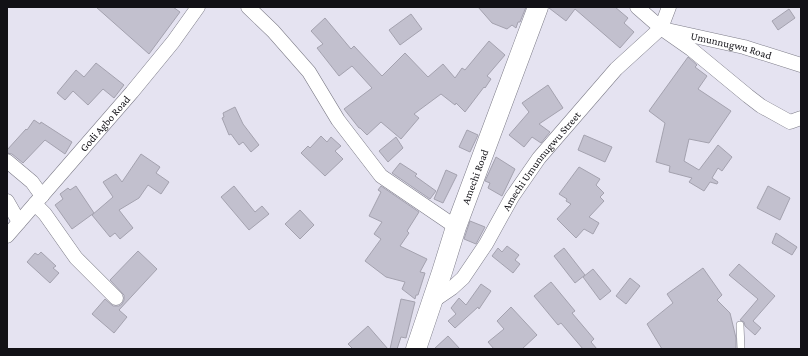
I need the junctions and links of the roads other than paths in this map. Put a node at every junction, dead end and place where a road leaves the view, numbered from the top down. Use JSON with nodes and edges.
{"nodes":[{"id":1,"x":198,"y":7,"type":"edge"},
{"id":2,"x":248,"y":7,"type":"edge"},
{"id":3,"x":538,"y":7,"type":"edge"},
{"id":4,"x":637,"y":7,"type":"edge"},
{"id":5,"x":669,"y":7,"type":"edge"},
{"id":6,"x":661,"y":28,"type":"junction"},
{"id":7,"x":801,"y":65,"type":"edge"},
{"id":8,"x":801,"y":118,"type":"edge"},
{"id":9,"x":7,"y":161,"type":"edge"},
{"id":10,"x":39,"y":200,"type":"junction"},
{"id":11,"x":7,"y":201,"type":"edge"},
{"id":12,"x":19,"y":222,"type":"junction"},
{"id":13,"x":456,"y":227,"type":"junction"},
{"id":14,"x":7,"y":236,"type":"edge"},
{"id":15,"x":116,"y":298,"type":"dead end"},
{"id":16,"x":433,"y":301,"type":"junction"},
{"id":17,"x":740,"y":325,"type":"dead end"},
{"id":18,"x":416,"y":349,"type":"edge"},
{"id":19,"x":741,"y":349,"type":"edge"}],
"edges":[{"from":1,"to":10,"type":"street","name":"Godi Agbo Road"},
{"from":2,"to":13,"type":"street"},
{"from":3,"to":13,"type":"main road","name":"Amechi Road"},
{"from":4,"to":6,"type":"street"},
{"from":5,"to":6,"type":"street"},
{"from":6,"to":7,"type":"street","name":"Umunnugwu Road"},
{"from":6,"to":8,"type":"street"},
{"from":6,"to":16,"type":"street","name":"Amechi Umunnugwu Street"},
{"from":9,"to":10,"type":"street"},
{"from":10,"to":12,"type":"street","name":"Godi Agbo Road"},
{"from":10,"to":15,"type":"street"},
{"from":11,"to":12,"type":"street"},
{"from":12,"to":14,"type":"street","name":"Godi Agbo Road"},
{"from":13,"to":16,"type":"main road","name":"Amechi Road"},
{"from":16,"to":18,"type":"main road","name":"Amechi Road"},
{"from":17,"to":19,"type":"lane"}]}
